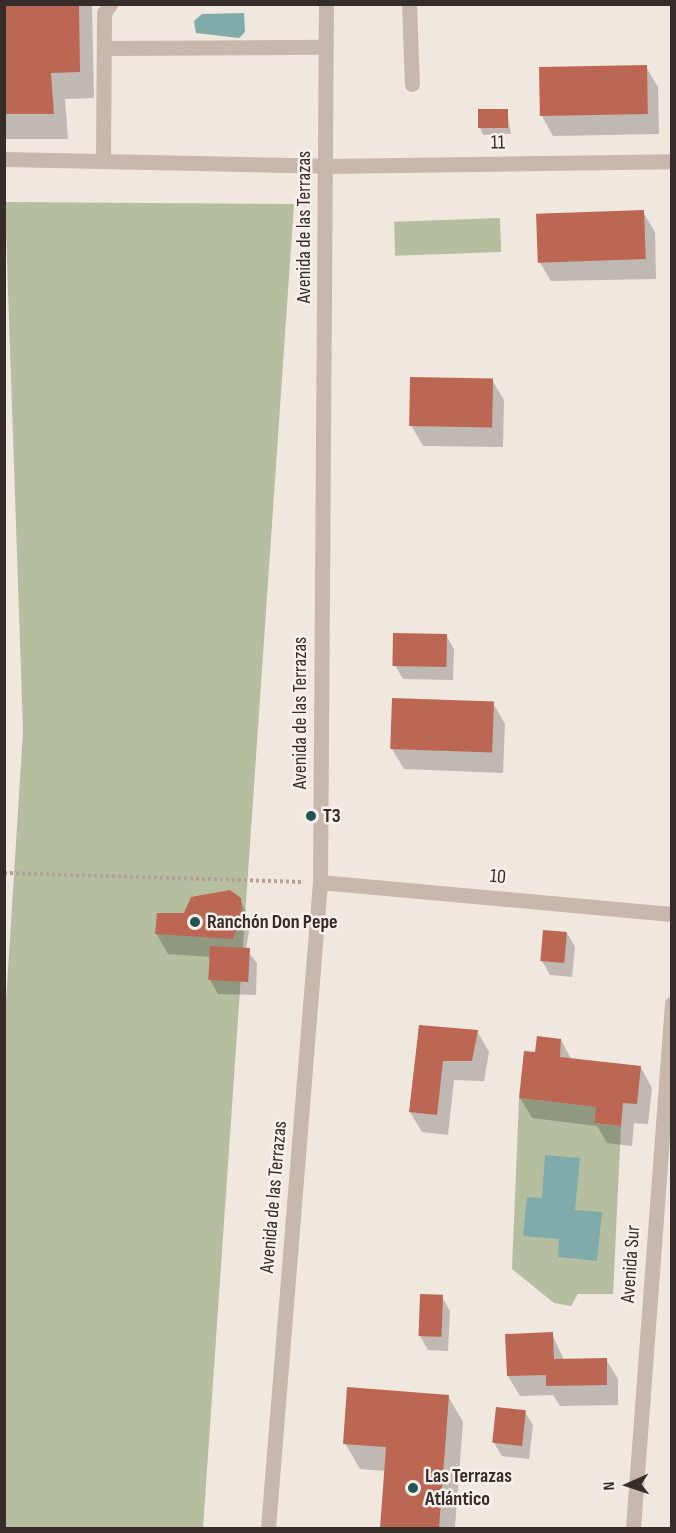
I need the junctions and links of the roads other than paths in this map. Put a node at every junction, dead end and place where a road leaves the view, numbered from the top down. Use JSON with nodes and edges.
{"nodes":[{"id":1,"x":110,"y":4,"type":"edge"},
{"id":2,"x":326,"y":4,"type":"edge"},
{"id":3,"x":409,"y":4,"type":"edge"},
{"id":4,"x":326,"y":47,"type":"junction"},
{"id":5,"x":104,"y":48,"type":"junction"},
{"id":6,"x":412,"y":84,"type":"dead end"},
{"id":7,"x":4,"y":159,"type":"edge"},
{"id":8,"x":672,"y":161,"type":"edge"},
{"id":9,"x":103,"y":162,"type":"junction"},
{"id":10,"x":325,"y":166,"type":"junction"},
{"id":11,"x":320,"y":882,"type":"junction"},
{"id":12,"x":672,"y":914,"type":"edge"},
{"id":13,"x":672,"y":1003,"type":"edge"},
{"id":14,"x":268,"y":1528,"type":"edge"},
{"id":15,"x":633,"y":1528,"type":"edge"}],
"edges":[{"from":1,"to":5,"type":"street"},
{"from":2,"to":4,"type":"street","name":"Avenida de las Terrazas"},
{"from":3,"to":6,"type":"street"},
{"from":4,"to":5,"type":"street"},
{"from":4,"to":10,"type":"street","name":"Avenida de las Terrazas"},
{"from":5,"to":9,"type":"street"},
{"from":7,"to":9,"type":"street","name":"11"},
{"from":8,"to":10,"type":"street","name":"11"},
{"from":9,"to":10,"type":"street","name":"11"},
{"from":10,"to":11,"type":"street","name":"Avenida de las Terrazas"},
{"from":11,"to":12,"type":"street","name":"10"},
{"from":11,"to":14,"type":"street","name":"Avenida de las Terrazas"},
{"from":13,"to":15,"type":"street","name":"Avenida Sur"}]}
